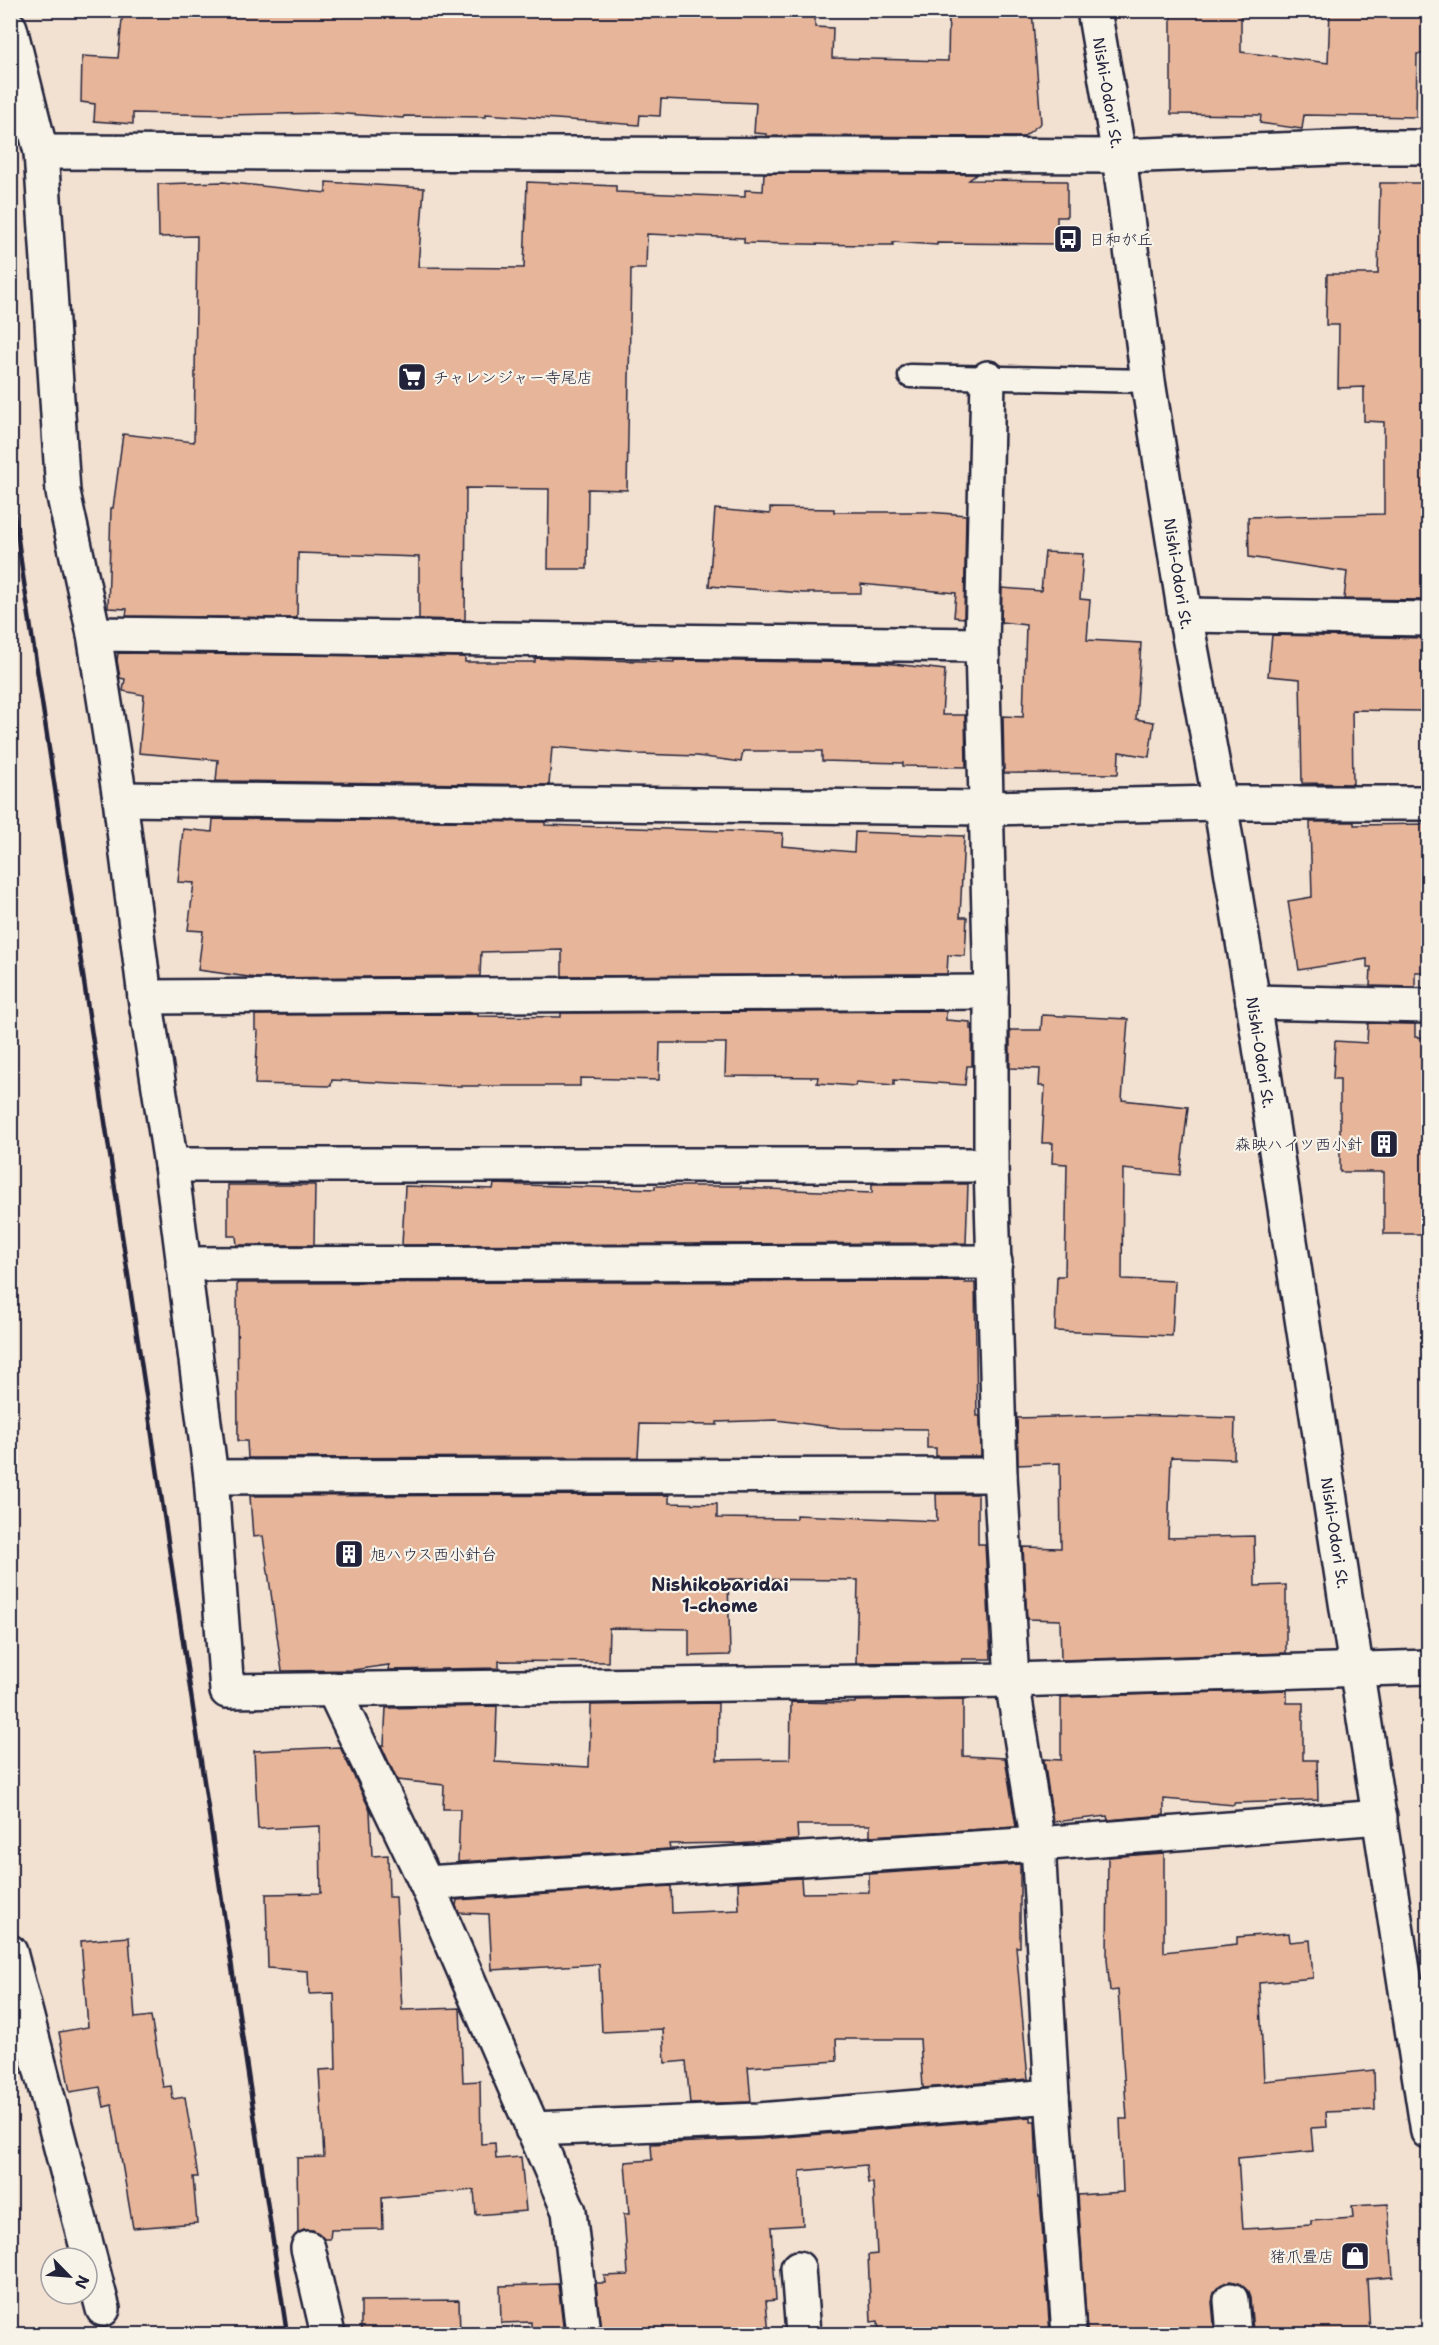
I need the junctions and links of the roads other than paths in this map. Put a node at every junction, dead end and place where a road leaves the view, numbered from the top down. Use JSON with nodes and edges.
{"nodes":[{"id":1,"x":1094,"y":10,"type":"edge"},
{"id":2,"x":10,"y":28,"type":"edge"},
{"id":3,"x":1428,"y":147,"type":"edge"},
{"id":4,"x":42,"y":152,"type":"junction"},
{"id":5,"x":1119,"y":156,"type":"junction"},
{"id":6,"x":910,"y":376,"type":"dead end"},
{"id":7,"x":988,"y":378,"type":"junction"},
{"id":8,"x":1148,"y":381,"type":"junction"},
{"id":9,"x":1185,"y":615,"type":"junction"},
{"id":10,"x":1428,"y":619,"type":"edge"},
{"id":11,"x":94,"y":634,"type":"junction"},
{"id":12,"x":982,"y":645,"type":"junction"},
{"id":13,"x":120,"y":799,"type":"junction"},
{"id":14,"x":1221,"y":803,"type":"junction"},
{"id":15,"x":1428,"y":803,"type":"edge"},
{"id":16,"x":985,"y":808,"type":"junction"},
{"id":17,"x":991,"y":992,"type":"junction"},
{"id":18,"x":145,"y":997,"type":"junction"},
{"id":19,"x":1253,"y":1002,"type":"junction"},
{"id":20,"x":1428,"y":1006,"type":"edge"},
{"id":21,"x":171,"y":1165,"type":"junction"},
{"id":22,"x":992,"y":1165,"type":"junction"},
{"id":23,"x":995,"y":1262,"type":"junction"},
{"id":24,"x":183,"y":1264,"type":"junction"},
{"id":25,"x":999,"y":1474,"type":"junction"},
{"id":26,"x":211,"y":1477,"type":"junction"},
{"id":27,"x":1428,"y":1667,"type":"edge"},
{"id":28,"x":1357,"y":1669,"type":"junction"},
{"id":29,"x":1012,"y":1680,"type":"junction"},
{"id":30,"x":333,"y":1689,"type":"junction"},
{"id":31,"x":1380,"y":1817,"type":"junction"},
{"id":32,"x":1038,"y":1844,"type":"junction"},
{"id":33,"x":426,"y":1883,"type":"junction"},
{"id":34,"x":10,"y":1952,"type":"edge"},
{"id":35,"x":1418,"y":1995,"type":"edge"},
{"id":36,"x":1052,"y":2096,"type":"junction"},
{"id":37,"x":532,"y":2129,"type":"junction"},
{"id":38,"x":1428,"y":2132,"type":"edge"},
{"id":39,"x":308,"y":2248,"type":"dead end"},
{"id":40,"x":798,"y":2268,"type":"dead end"},
{"id":41,"x":1231,"y":2300,"type":"dead end"},
{"id":42,"x":103,"y":2309,"type":"dead end"},
{"id":43,"x":328,"y":2334,"type":"edge"},
{"id":44,"x":583,"y":2334,"type":"edge"},
{"id":45,"x":803,"y":2334,"type":"edge"},
{"id":46,"x":1069,"y":2334,"type":"edge"},
{"id":47,"x":1234,"y":2334,"type":"edge"}],
"edges":[{"from":1,"to":5,"type":"street","name":"Nishi-Odori St."},
{"from":2,"to":4,"type":"street"},
{"from":3,"to":5,"type":"street"},
{"from":4,"to":5,"type":"street"},
{"from":4,"to":11,"type":"street"},
{"from":5,"to":8,"type":"street","name":"Nishi-Odori St."},
{"from":6,"to":7,"type":"lane"},
{"from":7,"to":8,"type":"lane"},
{"from":7,"to":12,"type":"street"},
{"from":8,"to":9,"type":"street","name":"Nishi-Odori St."},
{"from":9,"to":10,"type":"street"},
{"from":9,"to":14,"type":"street","name":"Nishi-Odori St."},
{"from":11,"to":12,"type":"street"},
{"from":11,"to":13,"type":"street"},
{"from":12,"to":16,"type":"street"},
{"from":13,"to":16,"type":"street"},
{"from":13,"to":18,"type":"street"},
{"from":14,"to":15,"type":"street"},
{"from":14,"to":16,"type":"street"},
{"from":14,"to":19,"type":"street","name":"Nishi-Odori St."},
{"from":16,"to":17,"type":"street"},
{"from":17,"to":18,"type":"street"},
{"from":17,"to":22,"type":"street"},
{"from":18,"to":21,"type":"street"},
{"from":19,"to":20,"type":"street"},
{"from":19,"to":28,"type":"street","name":"Nishi-Odori St."},
{"from":21,"to":22,"type":"street"},
{"from":21,"to":24,"type":"street"},
{"from":22,"to":23,"type":"street"},
{"from":23,"to":24,"type":"street"},
{"from":23,"to":25,"type":"street"},
{"from":24,"to":26,"type":"street"},
{"from":25,"to":26,"type":"street"},
{"from":25,"to":29,"type":"street"},
{"from":26,"to":30,"type":"street"},
{"from":27,"to":28,"type":"street"},
{"from":28,"to":29,"type":"street"},
{"from":28,"to":31,"type":"street","name":"Nishi-Odori St."},
{"from":29,"to":30,"type":"street"},
{"from":29,"to":32,"type":"street"},
{"from":30,"to":33,"type":"street"},
{"from":31,"to":32,"type":"street"},
{"from":31,"to":35,"type":"street","name":"Nishi-Odori St."},
{"from":32,"to":33,"type":"street"},
{"from":32,"to":36,"type":"street"},
{"from":33,"to":37,"type":"street"},
{"from":34,"to":42,"type":"street"},
{"from":35,"to":38,"type":"street","name":"Nishi-Odori St."},
{"from":36,"to":37,"type":"street"},
{"from":36,"to":46,"type":"street"},
{"from":37,"to":44,"type":"street"},
{"from":39,"to":43,"type":"street"},
{"from":40,"to":45,"type":"street"},
{"from":41,"to":47,"type":"street"}]}
